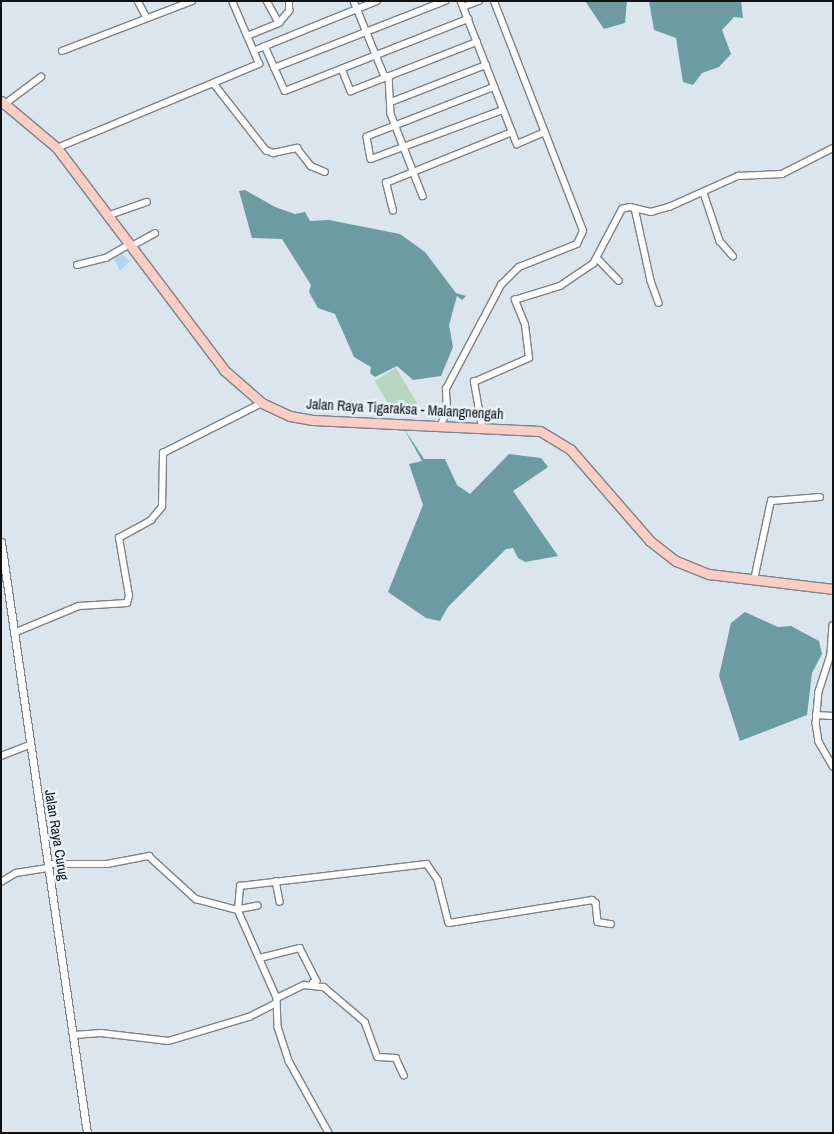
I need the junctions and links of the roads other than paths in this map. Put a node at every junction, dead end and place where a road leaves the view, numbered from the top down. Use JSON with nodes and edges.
{"nodes":[{"id":1,"x":138,"y":1,"type":"edge"},
{"id":2,"x":192,"y":1,"type":"edge"},
{"id":3,"x":232,"y":1,"type":"edge"},
{"id":4,"x":267,"y":1,"type":"edge"},
{"id":5,"x":289,"y":1,"type":"edge"},
{"id":6,"x":354,"y":1,"type":"edge"},
{"id":7,"x":377,"y":1,"type":"edge"},
{"id":8,"x":445,"y":1,"type":"edge"},
{"id":9,"x":479,"y":1,"type":"edge"},
{"id":10,"x":494,"y":1,"type":"edge"},
{"id":11,"x":462,"y":4,"type":"edge"},
{"id":12,"x":358,"y":9,"type":"junction"},
{"id":13,"x":147,"y":18,"type":"junction"},
{"id":14,"x":468,"y":19,"type":"junction"},
{"id":15,"x":279,"y":23,"type":"junction"},
{"id":16,"x":367,"y":31,"type":"junction"},
{"id":17,"x":247,"y":36,"type":"junction"},
{"id":18,"x":477,"y":42,"type":"junction"},
{"id":19,"x":265,"y":46,"type":"junction"},
{"id":20,"x":258,"y":49,"type":"dead end"},
{"id":21,"x":62,"y":51,"type":"dead end"},
{"id":22,"x":376,"y":55,"type":"junction"},
{"id":23,"x":486,"y":65,"type":"junction"},
{"id":24,"x":274,"y":68,"type":"junction"},
{"id":25,"x":342,"y":69,"type":"junction"},
{"id":26,"x":41,"y":77,"type":"dead end"},
{"id":27,"x":387,"y":77,"type":"junction"},
{"id":28,"x":215,"y":85,"type":"junction"},
{"id":29,"x":495,"y":88,"type":"junction"},
{"id":30,"x":391,"y":102,"type":"junction"},
{"id":31,"x":3,"y":103,"type":"edge"},
{"id":32,"x":504,"y":110,"type":"junction"},
{"id":33,"x":396,"y":126,"type":"junction"},
{"id":34,"x":512,"y":132,"type":"junction"},
{"id":35,"x":545,"y":132,"type":"junction"},
{"id":36,"x":57,"y":148,"type":"junction"},
{"id":37,"x":405,"y":148,"type":"junction"},
{"id":38,"x":833,"y":148,"type":"edge"},
{"id":39,"x":326,"y":172,"type":"dead end"},
{"id":40,"x":414,"y":172,"type":"junction"},
{"id":41,"x":704,"y":192,"type":"junction"},
{"id":42,"x":423,"y":196,"type":"dead end"},
{"id":43,"x":147,"y":202,"type":"dead end"},
{"id":44,"x":635,"y":208,"type":"junction"},
{"id":45,"x":393,"y":210,"type":"dead end"},
{"id":46,"x":107,"y":216,"type":"junction"},
{"id":47,"x":155,"y":233,"type":"dead end"},
{"id":48,"x":131,"y":245,"type":"junction"},
{"id":49,"x":733,"y":256,"type":"dead end"},
{"id":50,"x":598,"y":259,"type":"junction"},
{"id":51,"x":77,"y":264,"type":"dead end"},
{"id":52,"x":619,"y":281,"type":"dead end"},
{"id":53,"x":660,"y":303,"type":"dead end"},
{"id":54,"x":262,"y":403,"type":"junction"},
{"id":55,"x":441,"y":425,"type":"junction"},
{"id":56,"x":482,"y":427,"type":"junction"},
{"id":57,"x":820,"y":497,"type":"dead end"},
{"id":58,"x":1,"y":542,"type":"edge"},
{"id":59,"x":2,"y":554,"type":"edge"},
{"id":60,"x":754,"y":580,"type":"junction"},
{"id":61,"x":833,"y":589,"type":"edge"},
{"id":62,"x":833,"y":625,"type":"edge"},
{"id":63,"x":14,"y":633,"type":"junction"},
{"id":64,"x":816,"y":715,"type":"junction"},
{"id":65,"x":833,"y":716,"type":"edge"},
{"id":66,"x":29,"y":745,"type":"junction"},
{"id":67,"x":1,"y":756,"type":"edge"},
{"id":68,"x":833,"y":766,"type":"edge"},
{"id":69,"x":49,"y":866,"type":"junction"},
{"id":70,"x":276,"y":881,"type":"junction"},
{"id":71,"x":1,"y":882,"type":"edge"},
{"id":72,"x":280,"y":902,"type":"dead end"},
{"id":73,"x":258,"y":906,"type":"dead end"},
{"id":74,"x":238,"y":910,"type":"junction"},
{"id":75,"x":611,"y":924,"type":"dead end"},
{"id":76,"x":260,"y":958,"type":"junction"},
{"id":77,"x":313,"y":983,"type":"junction"},
{"id":78,"x":277,"y":998,"type":"junction"},
{"id":79,"x":276,"y":1004,"type":"junction"},
{"id":80,"x":74,"y":1035,"type":"junction"},
{"id":81,"x":404,"y":1075,"type":"dead end"},
{"id":82,"x":87,"y":1133,"type":"edge"},
{"id":83,"x":329,"y":1133,"type":"edge"}],
"edges":[{"from":1,"to":13,"type":"street"},
{"from":2,"to":13,"type":"street"},
{"from":3,"to":17,"type":"street"},
{"from":4,"to":15,"type":"street"},
{"from":5,"to":15,"type":"street"},
{"from":6,"to":12,"type":"street"},
{"from":7,"to":12,"type":"street"},
{"from":8,"to":16,"type":"street"},
{"from":9,"to":11,"type":"street"},
{"from":10,"to":35,"type":"street"},
{"from":11,"to":14,"type":"street"},
{"from":12,"to":16,"type":"street"},
{"from":12,"to":19,"type":"street"},
{"from":13,"to":21,"type":"street"},
{"from":14,"to":18,"type":"street"},
{"from":14,"to":22,"type":"street"},
{"from":15,"to":17,"type":"street"},
{"from":16,"to":22,"type":"street"},
{"from":16,"to":24,"type":"street"},
{"from":17,"to":28,"type":"street"},
{"from":18,"to":23,"type":"street"},
{"from":18,"to":27,"type":"street"},
{"from":19,"to":20,"type":"street"},
{"from":19,"to":24,"type":"street"},
{"from":22,"to":25,"type":"street"},
{"from":22,"to":27,"type":"street"},
{"from":23,"to":29,"type":"street"},
{"from":23,"to":30,"type":"street"},
{"from":24,"to":25,"type":"street"},
{"from":25,"to":27,"type":"street"},
{"from":26,"to":31,"type":"street"},
{"from":27,"to":30,"type":"street"},
{"from":28,"to":36,"type":"street"},
{"from":28,"to":39,"type":"street"},
{"from":29,"to":32,"type":"street"},
{"from":29,"to":33,"type":"street"},
{"from":30,"to":33,"type":"street"},
{"from":31,"to":36,"type":"main road","name":"Jalan Raya Tigaraksa - Malangnengah"},
{"from":32,"to":34,"type":"street"},
{"from":32,"to":37,"type":"street"},
{"from":33,"to":37,"type":"street"},
{"from":33,"to":37,"type":"street"},
{"from":34,"to":35,"type":"street"},
{"from":34,"to":40,"type":"street"},
{"from":35,"to":55,"type":"street"},
{"from":36,"to":46,"type":"main road","name":"Jalan Raya Tigaraksa - Malangnengah"},
{"from":37,"to":40,"type":"street"},
{"from":38,"to":41,"type":"street"},
{"from":40,"to":42,"type":"street"},
{"from":40,"to":45,"type":"street"},
{"from":41,"to":44,"type":"street"},
{"from":41,"to":49,"type":"street"},
{"from":43,"to":46,"type":"street"},
{"from":44,"to":50,"type":"street"},
{"from":44,"to":53,"type":"street"},
{"from":46,"to":48,"type":"main road","name":"Jalan Raya Tigaraksa - Malangnengah"},
{"from":47,"to":48,"type":"street"},
{"from":48,"to":51,"type":"street"},
{"from":48,"to":54,"type":"main road","name":"Jalan Raya Tigaraksa - Malangnengah"},
{"from":50,"to":52,"type":"street"},
{"from":50,"to":56,"type":"street"},
{"from":54,"to":55,"type":"main road","name":"Jalan Raya Tigaraksa - Malangnengah"},
{"from":54,"to":63,"type":"street"},
{"from":55,"to":56,"type":"main road","name":"Jalan Raya Tigaraksa - Malangnengah"},
{"from":56,"to":60,"type":"main road","name":"Jalan Raya Tigaraksa - Malangnengah"},
{"from":57,"to":60,"type":"street"},
{"from":58,"to":59,"type":"street","name":"Jalan Raya Curug"},
{"from":59,"to":63,"type":"street","name":"Jalan Raya Curug"},
{"from":60,"to":61,"type":"main road","name":"Jalan Raya Tigaraksa - Malangnengah"},
{"from":62,"to":64,"type":"street"},
{"from":63,"to":66,"type":"street","name":"Jalan Raya Curug"},
{"from":64,"to":65,"type":"street"},
{"from":64,"to":68,"type":"street"},
{"from":66,"to":67,"type":"street"},
{"from":66,"to":69,"type":"street","name":"Jalan Raya Curug"},
{"from":69,"to":71,"type":"street"},
{"from":69,"to":74,"type":"street"},
{"from":69,"to":80,"type":"street","name":"Jalan Raya Curug"},
{"from":70,"to":72,"type":"street"},
{"from":70,"to":74,"type":"street"},
{"from":70,"to":75,"type":"street"},
{"from":73,"to":74,"type":"street"},
{"from":74,"to":76,"type":"street"},
{"from":76,"to":77,"type":"street"},
{"from":76,"to":78,"type":"street"},
{"from":77,"to":78,"type":"street"},
{"from":77,"to":81,"type":"street"},
{"from":78,"to":79,"type":"street"},
{"from":79,"to":80,"type":"street"},
{"from":79,"to":83,"type":"street"},
{"from":80,"to":82,"type":"street","name":"Jalan Raya Curug"}]}
